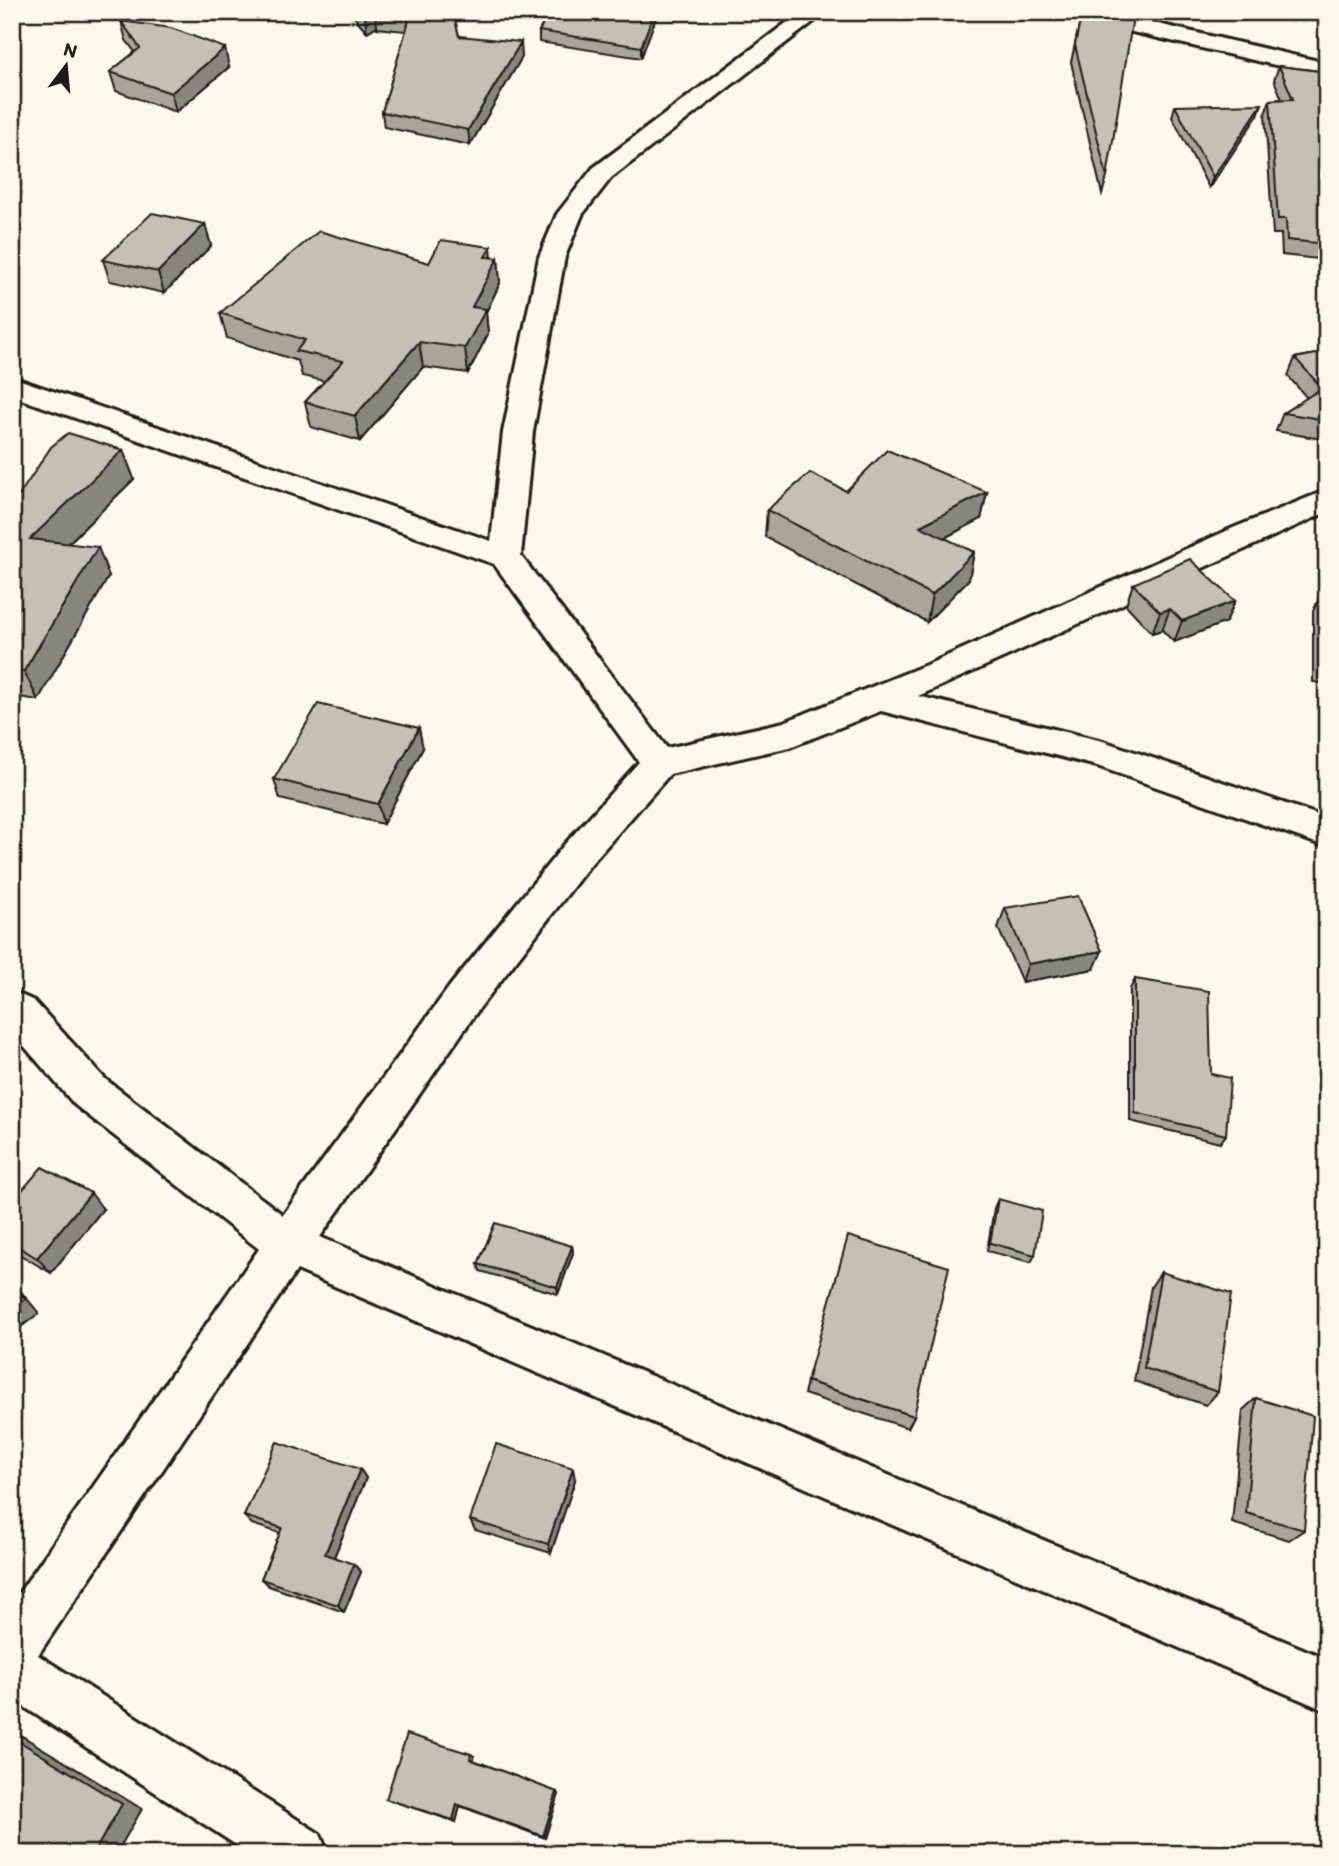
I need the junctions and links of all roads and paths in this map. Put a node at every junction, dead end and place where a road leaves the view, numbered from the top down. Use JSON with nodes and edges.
{"nodes":[{"id":1,"x":815,"y":12,"type":"edge"},
{"id":2,"x":1063,"y":12,"type":"edge"},
{"id":3,"x":1327,"y":70,"type":"edge"},
{"id":4,"x":12,"y":386,"type":"edge"},
{"id":5,"x":1327,"y":500,"type":"edge"},
{"id":6,"x":505,"y":557,"type":"junction"},
{"id":7,"x":878,"y":698,"type":"junction"},
{"id":8,"x":659,"y":763,"type":"junction"},
{"id":9,"x":1327,"y":833,"type":"edge"},
{"id":10,"x":12,"y":1008,"type":"edge"},
{"id":11,"x":288,"y":1245,"type":"junction"},
{"id":12,"x":12,"y":1648,"type":"edge"},
{"id":13,"x":12,"y":1668,"type":"edge"},
{"id":14,"x":1327,"y":1685,"type":"edge"},
{"id":15,"x":300,"y":1854,"type":"edge"}],
"edges":[{"from":1,"to":6,"type":"street"},
{"from":2,"to":3,"type":"street"},
{"from":4,"to":6,"type":"street"},
{"from":5,"to":7,"type":"street"},
{"from":6,"to":8,"type":"street"},
{"from":7,"to":8,"type":"street"},
{"from":7,"to":9,"type":"street"},
{"from":8,"to":11,"type":"street"},
{"from":10,"to":11,"type":"street"},
{"from":11,"to":12,"type":"street"},
{"from":11,"to":14,"type":"street"},
{"from":13,"to":15,"type":"street"}]}
